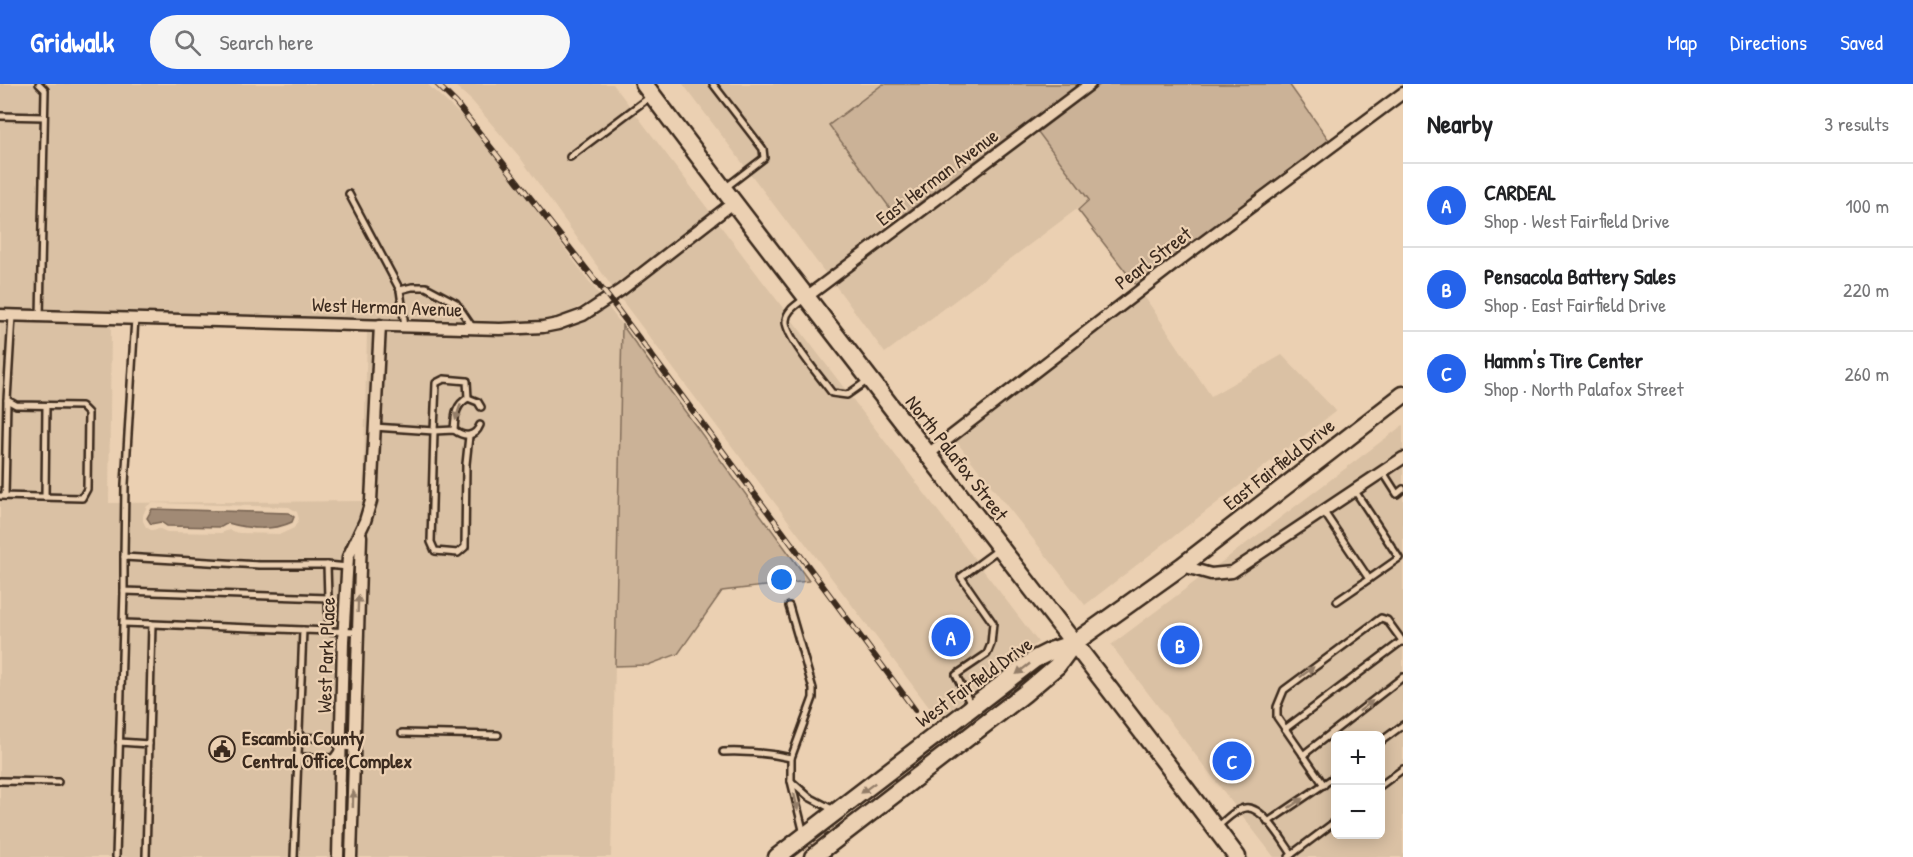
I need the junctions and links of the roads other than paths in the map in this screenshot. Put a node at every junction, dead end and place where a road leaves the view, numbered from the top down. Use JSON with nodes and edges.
{"nodes":[{"id":1,"x":39,"y":84,"type":"edge"},
{"id":2,"x":713,"y":84,"type":"edge"},
{"id":3,"x":1090,"y":84,"type":"edge"},
{"id":4,"x":648,"y":90,"type":"edge"},
{"id":5,"x":1403,"y":93,"type":"edge"},
{"id":6,"x":0,"y":116,"type":"edge"},
{"id":7,"x":44,"y":117,"type":"junction"},
{"id":8,"x":570,"y":157,"type":"dead end"},
{"id":9,"x":723,"y":189,"type":"junction"},
{"id":10,"x":349,"y":194,"type":"dead end"},
{"id":11,"x":733,"y":203,"type":"junction"},
{"id":12,"x":400,"y":290,"type":"junction"},
{"id":13,"x":806,"y":298,"type":"junction"},
{"id":14,"x":0,"y":315,"type":"edge"},
{"id":15,"x":12,"y":315,"type":"junction"},
{"id":16,"x":40,"y":316,"type":"junction"},
{"id":17,"x":135,"y":318,"type":"junction"},
{"id":18,"x":380,"y":325,"type":"junction"},
{"id":19,"x":405,"y":326,"type":"junction"},
{"id":20,"x":473,"y":328,"type":"junction"},
{"id":21,"x":869,"y":380,"type":"junction"},
{"id":22,"x":1403,"y":394,"type":"edge"},
{"id":23,"x":468,"y":398,"type":"junction"},
{"id":24,"x":7,"y":400,"type":"junction"},
{"id":25,"x":46,"y":406,"type":"junction"},
{"id":26,"x":481,"y":407,"type":"dead end"},
{"id":27,"x":480,"y":425,"type":"dead end"},
{"id":28,"x":374,"y":427,"type":"junction"},
{"id":29,"x":454,"y":430,"type":"junction"},
{"id":30,"x":434,"y":431,"type":"junction"},
{"id":31,"x":469,"y":436,"type":"junction"},
{"id":32,"x":927,"y":455,"type":"junction"},
{"id":33,"x":1403,"y":458,"type":"edge"},
{"id":34,"x":1383,"y":472,"type":"junction"},
{"id":35,"x":1403,"y":489,"type":"edge"},
{"id":36,"x":1356,"y":491,"type":"junction"},
{"id":37,"x":3,"y":496,"type":"edge"},
{"id":38,"x":45,"y":497,"type":"junction"},
{"id":39,"x":1324,"y":512,"type":"junction"},
{"id":40,"x":361,"y":530,"type":"junction"},
{"id":41,"x":1000,"y":548,"type":"junction"},
{"id":42,"x":124,"y":557,"type":"junction"},
{"id":43,"x":327,"y":565,"type":"junction"},
{"id":44,"x":1182,"y":566,"type":"junction"},
{"id":45,"x":348,"y":567,"type":"junction"},
{"id":46,"x":1368,"y":579,"type":"junction"},
{"id":47,"x":124,"y":591,"type":"junction"},
{"id":48,"x":328,"y":598,"type":"junction"},
{"id":49,"x":1337,"y":601,"type":"dead end"},
{"id":50,"x":789,"y":606,"type":"dead end"},
{"id":51,"x":123,"y":623,"type":"junction"},
{"id":52,"x":152,"y":624,"type":"junction"},
{"id":53,"x":303,"y":630,"type":"junction"},
{"id":54,"x":329,"y":631,"type":"junction"},
{"id":55,"x":344,"y":631,"type":"junction"},
{"id":56,"x":357,"y":632,"type":"junction"},
{"id":57,"x":1403,"y":641,"type":"edge"},
{"id":58,"x":1074,"y":643,"type":"junction"},
{"id":59,"x":1403,"y":677,"type":"edge"},
{"id":60,"x":973,"y":707,"type":"junction"},
{"id":61,"x":1403,"y":724,"type":"edge"},
{"id":62,"x":1285,"y":729,"type":"junction"},
{"id":63,"x":402,"y":733,"type":"dead end"},
{"id":64,"x":498,"y":735,"type":"dead end"},
{"id":65,"x":298,"y":737,"type":"junction"},
{"id":66,"x":1385,"y":738,"type":"edge"},
{"id":67,"x":119,"y":742,"type":"junction"},
{"id":68,"x":149,"y":744,"type":"junction"},
{"id":69,"x":340,"y":747,"type":"junction"},
{"id":70,"x":354,"y":747,"type":"junction"},
{"id":71,"x":723,"y":752,"type":"dead end"},
{"id":72,"x":1303,"y":755,"type":"junction"},
{"id":73,"x":297,"y":757,"type":"junction"},
{"id":74,"x":791,"y":758,"type":"junction"},
{"id":75,"x":1403,"y":769,"type":"edge"},
{"id":76,"x":1331,"y":779,"type":"edge"},
{"id":77,"x":0,"y":781,"type":"edge"},
{"id":78,"x":791,"y":781,"type":"junction"},
{"id":79,"x":58,"y":783,"type":"dead end"},
{"id":80,"x":1324,"y":785,"type":"junction"},
{"id":81,"x":1381,"y":785,"type":"edge"},
{"id":82,"x":837,"y":811,"type":"junction"},
{"id":83,"x":1268,"y":822,"type":"junction"},
{"id":84,"x":1331,"y":824,"type":"edge"},
{"id":85,"x":1216,"y":828,"type":"junction"},
{"id":86,"x":805,"y":836,"type":"junction"},
{"id":87,"x":1291,"y":855,"type":"edge"},
{"id":88,"x":116,"y":857,"type":"edge"},
{"id":89,"x":146,"y":857,"type":"edge"},
{"id":90,"x":294,"y":857,"type":"edge"},
{"id":91,"x":338,"y":857,"type":"edge"},
{"id":92,"x":351,"y":857,"type":"edge"},
{"id":93,"x":777,"y":857,"type":"edge"},
{"id":94,"x":813,"y":857,"type":"edge"},
{"id":95,"x":1237,"y":857,"type":"edge"}],
"edges":[{"from":1,"to":7,"type":"lane"},
{"from":2,"to":9,"type":"lane"},
{"from":3,"to":13,"type":"street","name":"East Herman Avenue"},
{"from":4,"to":8,"type":"lane"},
{"from":4,"to":9,"type":"main road","name":"North Palafox Street"},
{"from":5,"to":32,"type":"street","name":"Pearl Street"},
{"from":6,"to":7,"type":"lane"},
{"from":7,"to":16,"type":"lane"},
{"from":9,"to":11,"type":"main road","name":"North Palafox Street"},
{"from":10,"to":12,"type":"lane"},
{"from":11,"to":13,"type":"main road","name":"North Palafox Street"},
{"from":11,"to":20,"type":"street","name":"West Herman Avenue"},
{"from":12,"to":19,"type":"lane"},
{"from":12,"to":20,"type":"lane"},
{"from":13,"to":21,"type":"main road","name":"North Palafox Street"},
{"from":13,"to":21,"type":"lane"},
{"from":14,"to":15,"type":"street","name":"West Herman Avenue"},
{"from":15,"to":16,"type":"street","name":"West Herman Avenue"},
{"from":15,"to":24,"type":"lane"},
{"from":16,"to":17,"type":"street","name":"West Herman Avenue"},
{"from":17,"to":18,"type":"street","name":"West Herman Avenue"},
{"from":17,"to":42,"type":"lane"},
{"from":18,"to":19,"type":"street","name":"West Herman Avenue"},
{"from":18,"to":28,"type":"street","name":"West Park Place"},
{"from":19,"to":20,"type":"street","name":"West Herman Avenue"},
{"from":21,"to":32,"type":"main road","name":"North Palafox Street"},
{"from":22,"to":44,"type":"main road","name":"East Fairfield Drive"},
{"from":23,"to":26,"type":"lane"},
{"from":23,"to":29,"type":"lane","one_way":true},
{"from":23,"to":30,"type":"lane"},
{"from":24,"to":25,"type":"lane"},
{"from":24,"to":37,"type":"lane"},
{"from":25,"to":38,"type":"lane"},
{"from":25,"to":38,"type":"lane"},
{"from":27,"to":31,"type":"lane"},
{"from":28,"to":30,"type":"lane"},
{"from":28,"to":40,"type":"street","name":"West Park Place"},
{"from":29,"to":30,"type":"lane"},
{"from":29,"to":31,"type":"lane"},
{"from":30,"to":31,"type":"lane"},
{"from":32,"to":41,"type":"main road","name":"North Palafox Street"},
{"from":33,"to":34,"type":"street"},
{"from":34,"to":35,"type":"lane"},
{"from":34,"to":36,"type":"street"},
{"from":36,"to":39,"type":"street"},
{"from":36,"to":46,"type":"lane"},
{"from":37,"to":38,"type":"lane"},
{"from":39,"to":44,"type":"street"},
{"from":39,"to":46,"type":"lane"},
{"from":40,"to":45,"type":"street","name":"West Park Place"},
{"from":56,"to":40,"type":"street","name":"West Park Place","one_way":true},
{"from":41,"to":58,"type":"main road","name":"North Palafox Street"},
{"from":41,"to":60,"type":"lane"},
{"from":42,"to":43,"type":"lane"},
{"from":42,"to":47,"type":"lane"},
{"from":43,"to":45,"type":"lane"},
{"from":43,"to":48,"type":"lane"},
{"from":44,"to":58,"type":"main road","name":"East Fairfield Drive"},
{"from":45,"to":55,"type":"street","name":"West Park Place"},
{"from":46,"to":49,"type":"lane"},
{"from":47,"to":48,"type":"lane"},
{"from":47,"to":51,"type":"lane"},
{"from":48,"to":54,"type":"lane"},
{"from":50,"to":74,"type":"lane"},
{"from":51,"to":52,"type":"lane"},
{"from":51,"to":67,"type":"lane"},
{"from":52,"to":53,"type":"lane"},
{"from":52,"to":68,"type":"lane"},
{"from":53,"to":54,"type":"lane"},
{"from":53,"to":65,"type":"lane"},
{"from":54,"to":55,"type":"lane"},
{"from":55,"to":56,"type":"lane"},
{"from":55,"to":69,"type":"street","name":"West Park Place"},
{"from":56,"to":70,"type":"street","name":"West Park Place"},
{"from":57,"to":62,"type":"lane"},
{"from":62,"to":57,"type":"lane","one_way":true},
{"from":58,"to":60,"type":"main road","name":"West Fairfield Drive","one_way":true},
{"from":58,"to":85,"type":"main road","name":"North Palafox Street"},
{"from":58,"to":94,"type":"main road","name":"West Fairfield Drive"},
{"from":72,"to":59,"type":"lane","one_way":true},
{"from":60,"to":82,"type":"main road","name":"West Fairfield Drive","one_way":true},
{"from":61,"to":66,"type":"lane"},
{"from":62,"to":72,"type":"lane"},
{"from":63,"to":64,"type":"lane"},
{"from":65,"to":69,"type":"lane"},
{"from":65,"to":73,"type":"lane"},
{"from":67,"to":68,"type":"lane"},
{"from":67,"to":88,"type":"lane"},
{"from":68,"to":89,"type":"lane"},
{"from":69,"to":70,"type":"lane"},
{"from":69,"to":73,"type":"lane"},
{"from":69,"to":91,"type":"street","name":"West Park Place"},
{"from":92,"to":70,"type":"street","name":"West Park Place","one_way":true},
{"from":71,"to":74,"type":"lane"},
{"from":72,"to":80,"type":"lane"},
{"from":73,"to":90,"type":"lane"},
{"from":74,"to":78,"type":"lane"},
{"from":75,"to":81,"type":"lane"},
{"from":76,"to":80,"type":"lane"},
{"from":77,"to":79,"type":"lane"},
{"from":78,"to":82,"type":"lane"},
{"from":78,"to":86,"type":"lane","one_way":true},
{"from":83,"to":80,"type":"lane","one_way":true},
{"from":82,"to":86,"type":"main road","name":"West Fairfield Drive"},
{"from":83,"to":85,"type":"lane"},
{"from":83,"to":87,"type":"lane"},
{"from":84,"to":87,"type":"lane"},
{"from":85,"to":95,"type":"main road","name":"North Palafox Street"},
{"from":86,"to":93,"type":"main road","name":"West Fairfield Drive"}]}
